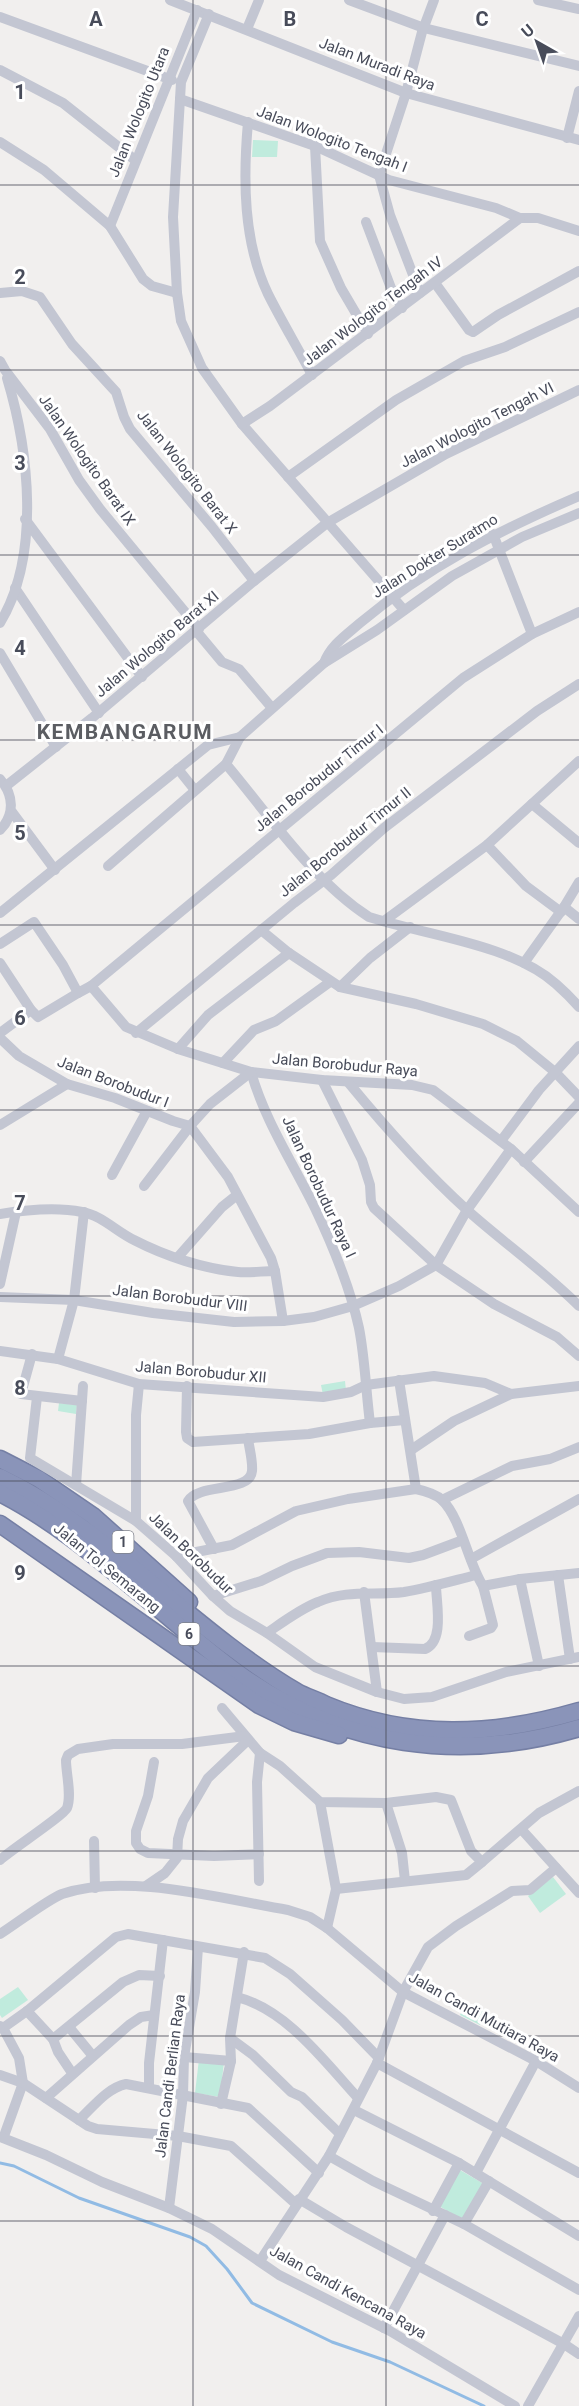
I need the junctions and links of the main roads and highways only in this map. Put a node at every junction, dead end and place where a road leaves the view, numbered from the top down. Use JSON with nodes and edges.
{"nodes":[{"id":1,"x":0,"y":1460,"type":"edge"},
{"id":2,"x":0,"y":1477,"type":"edge"},
{"id":3,"x":0,"y":1492,"type":"edge"},
{"id":4,"x":0,"y":1524,"type":"edge"},
{"id":5,"x":229,"y":1647,"type":"junction"},
{"id":6,"x":579,"y":1711,"type":"edge"},
{"id":7,"x":579,"y":1728,"type":"edge"},
{"id":8,"x":397,"y":1742,"type":"junction"}],
"edges":[{"from":1,"to":5,"type":"highway","number":"1"},
{"from":2,"to":5,"type":"highway","name":"Jalan Tol Semarang","number":"6"},
{"from":3,"to":8,"type":"highway","name":"Jalan Tol Semarang","number":"6"},
{"from":4,"to":8,"type":"highway"},
{"from":5,"to":6,"type":"highway","name":"Jalan Tol Semarang","number":"6"},
{"from":7,"to":8,"type":"highway","name":"Jalan Tol Semarang","number":"6"}]}
